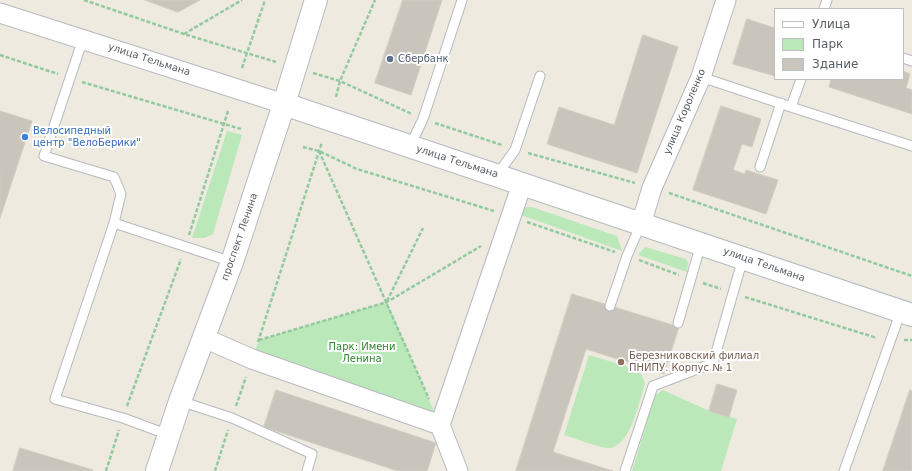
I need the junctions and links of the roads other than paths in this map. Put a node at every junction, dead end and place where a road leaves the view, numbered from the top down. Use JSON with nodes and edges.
{"nodes":[{"id":1,"x":316,"y":0,"type":"edge"},
{"id":2,"x":462,"y":0,"type":"edge"},
{"id":3,"x":726,"y":0,"type":"edge"},
{"id":4,"x":0,"y":13,"type":"edge"},
{"id":5,"x":83,"y":39,"type":"junction"},
{"id":6,"x":540,"y":76,"type":"dead end"},
{"id":7,"x":701,"y":77,"type":"junction"},
{"id":8,"x":801,"y":80,"type":"edge"},
{"id":9,"x":781,"y":103,"type":"junction"},
{"id":10,"x":284,"y":104,"type":"junction"},
{"id":11,"x":792,"y":106,"type":"junction"},
{"id":12,"x":410,"y":146,"type":"junction"},
{"id":13,"x":912,"y":146,"type":"edge"},
{"id":14,"x":760,"y":167,"type":"dead end"},
{"id":15,"x":497,"y":175,"type":"junction"},
{"id":16,"x":522,"y":184,"type":"junction"},
{"id":17,"x":114,"y":223,"type":"junction"},
{"id":18,"x":641,"y":224,"type":"junction"},
{"id":19,"x":701,"y":244,"type":"junction"},
{"id":20,"x":743,"y":258,"type":"junction"},
{"id":21,"x":232,"y":262,"type":"junction"},
{"id":22,"x":610,"y":306,"type":"dead end"},
{"id":23,"x":906,"y":313,"type":"edge"},
{"id":24,"x":678,"y":323,"type":"dead end"},
{"id":25,"x":204,"y":338,"type":"junction"},
{"id":26,"x":180,"y":401,"type":"junction"},
{"id":27,"x":440,"y":425,"type":"junction"},
{"id":28,"x":169,"y":435,"type":"junction"},
{"id":29,"x":157,"y":471,"type":"edge"},
{"id":30,"x":307,"y":471,"type":"edge"},
{"id":31,"x":458,"y":471,"type":"edge"},
{"id":32,"x":625,"y":471,"type":"edge"},
{"id":33,"x":844,"y":471,"type":"edge"}],
"edges":[{"from":1,"to":10,"type":"main road","name":"проспект Ленина"},
{"from":2,"to":12,"type":"lane"},
{"from":3,"to":7,"type":"street","name":"улица Короленко"},
{"from":4,"to":5,"type":"street","name":"улица Тельмана"},
{"from":5,"to":10,"type":"street","name":"улица Тельмана"},
{"from":5,"to":17,"type":"lane"},
{"from":6,"to":15,"type":"lane"},
{"from":7,"to":9,"type":"lane"},
{"from":7,"to":18,"type":"street","name":"улица Короленко"},
{"from":8,"to":11,"type":"lane"},
{"from":9,"to":11,"type":"lane"},
{"from":9,"to":14,"type":"lane"},
{"from":10,"to":12,"type":"main road","name":"улица Тельмана"},
{"from":10,"to":21,"type":"main road","name":"проспект Ленина"},
{"from":11,"to":13,"type":"lane"},
{"from":12,"to":15,"type":"main road","name":"улица Тельмана"},
{"from":15,"to":16,"type":"main road","name":"улица Тельмана"},
{"from":16,"to":18,"type":"main road","name":"улица Тельмана"},
{"from":16,"to":27,"type":"street"},
{"from":17,"to":21,"type":"lane"},
{"from":17,"to":28,"type":"lane"},
{"from":18,"to":19,"type":"main road","name":"улица Тельмана"},
{"from":18,"to":22,"type":"lane"},
{"from":19,"to":20,"type":"main road","name":"улица Тельмана"},
{"from":19,"to":24,"type":"lane"},
{"from":20,"to":23,"type":"main road","name":"улица Тельмана"},
{"from":20,"to":32,"type":"lane"},
{"from":21,"to":25,"type":"main road","name":"проспект Ленина"},
{"from":23,"to":33,"type":"lane"},
{"from":25,"to":26,"type":"main road","name":"проспект Ленина"},
{"from":25,"to":27,"type":"street"},
{"from":26,"to":28,"type":"main road","name":"проспект Ленина"},
{"from":26,"to":30,"type":"lane"},
{"from":27,"to":31,"type":"street"},
{"from":28,"to":29,"type":"main road","name":"проспект Ленина"}]}
